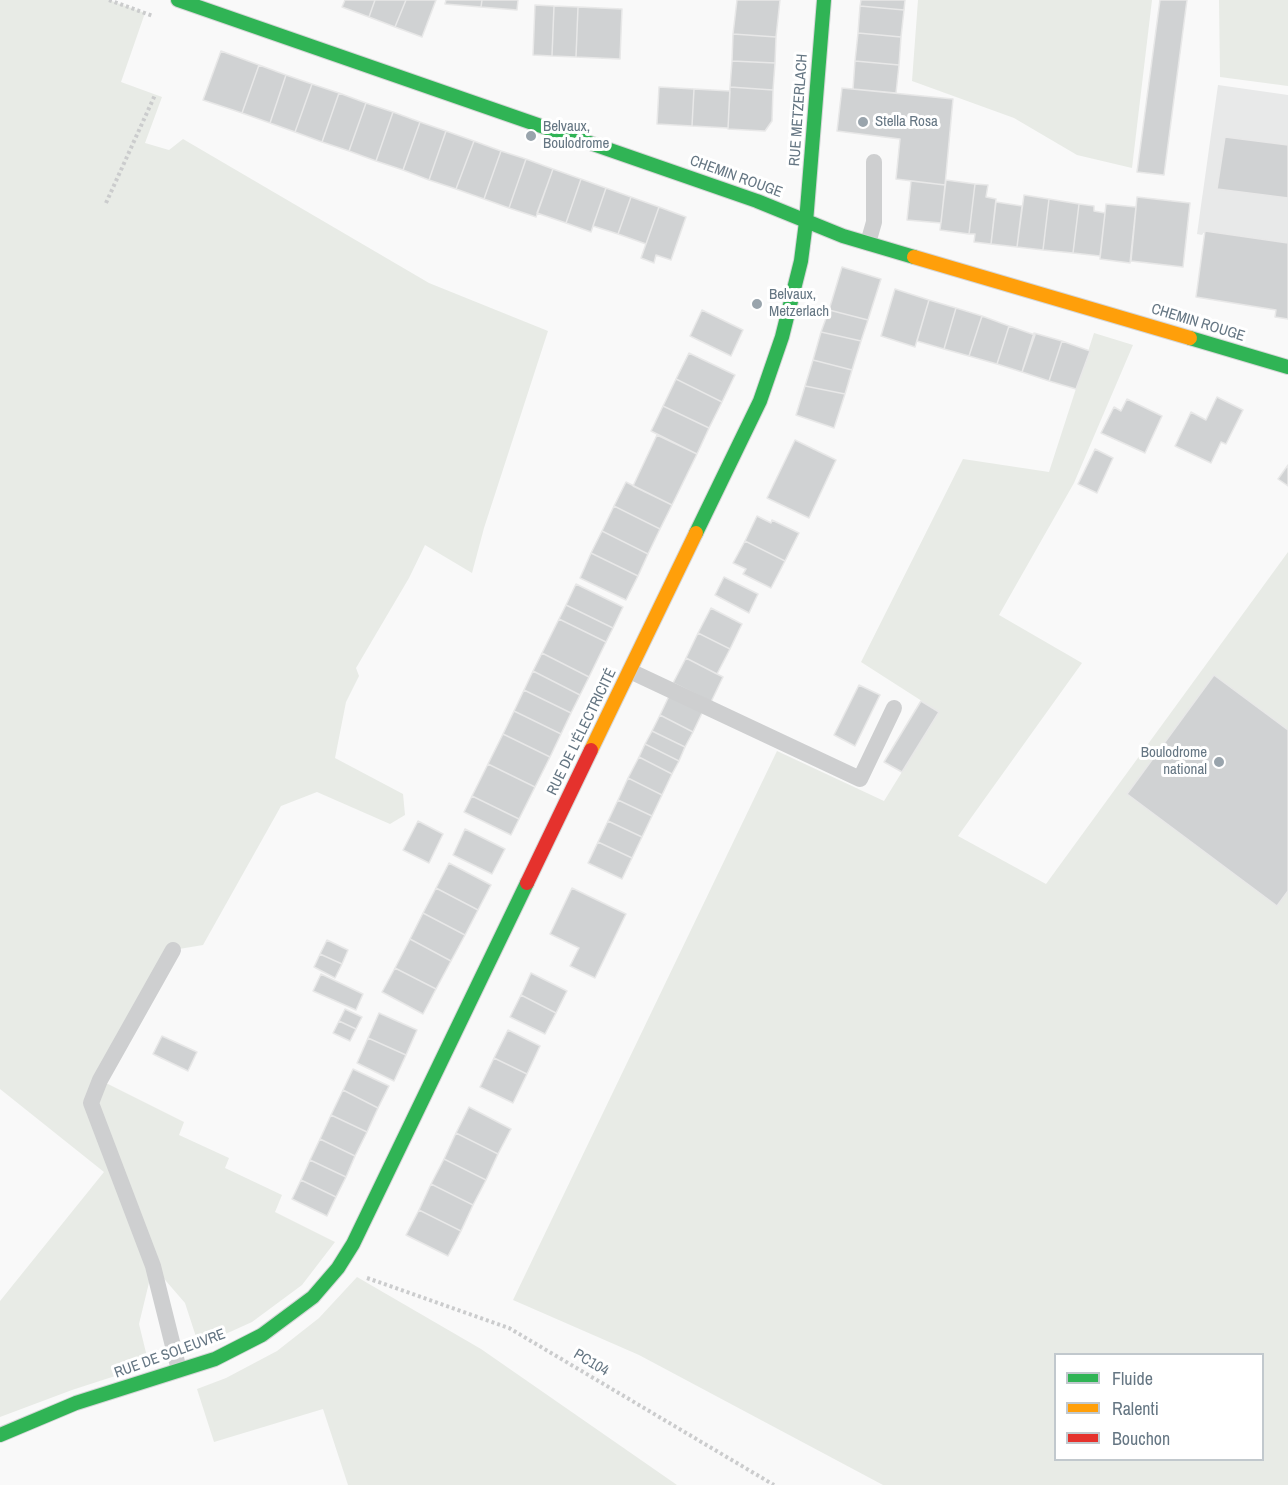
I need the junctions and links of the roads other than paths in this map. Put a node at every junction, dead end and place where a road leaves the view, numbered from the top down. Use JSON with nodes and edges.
{"nodes":[{"id":1,"x":178,"y":0,"type":"edge"},
{"id":2,"x":824,"y":0,"type":"edge"},
{"id":3,"x":874,"y":162,"type":"dead end"},
{"id":4,"x":806,"y":222,"type":"junction"},
{"id":5,"x":868,"y":243,"type":"junction"},
{"id":6,"x":1288,"y":367,"type":"edge"},
{"id":7,"x":630,"y":671,"type":"junction"},
{"id":8,"x":894,"y":708,"type":"dead end"},
{"id":9,"x":173,"y":950,"type":"dead end"},
{"id":10,"x":353,"y":1244,"type":"joint"},
{"id":11,"x":179,"y":1370,"type":"junction"},
{"id":12,"x":0,"y":1435,"type":"edge"}],
"edges":[{"from":1,"to":4,"type":"main road","name":"CHEMIN ROUGE"},
{"from":2,"to":4,"type":"main road","name":"RUE METZERLACH"},
{"from":3,"to":5,"type":"lane"},
{"from":4,"to":5,"type":"main road","name":"CHEMIN ROUGE"},
{"from":4,"to":7,"type":"main road","name":"RUE DE L'ÉLECTRICITÉ"},
{"from":5,"to":6,"type":"main road","name":"CHEMIN ROUGE"},
{"from":7,"to":8,"type":"lane"},
{"from":7,"to":10,"type":"main road","name":"RUE DE L'ÉLECTRICITÉ"},
{"from":9,"to":11,"type":"lane"},
{"from":10,"to":11,"type":"main road","name":"RUE DE SOLEUVRE"},
{"from":11,"to":12,"type":"main road","name":"RUE DE SOLEUVRE"}]}
